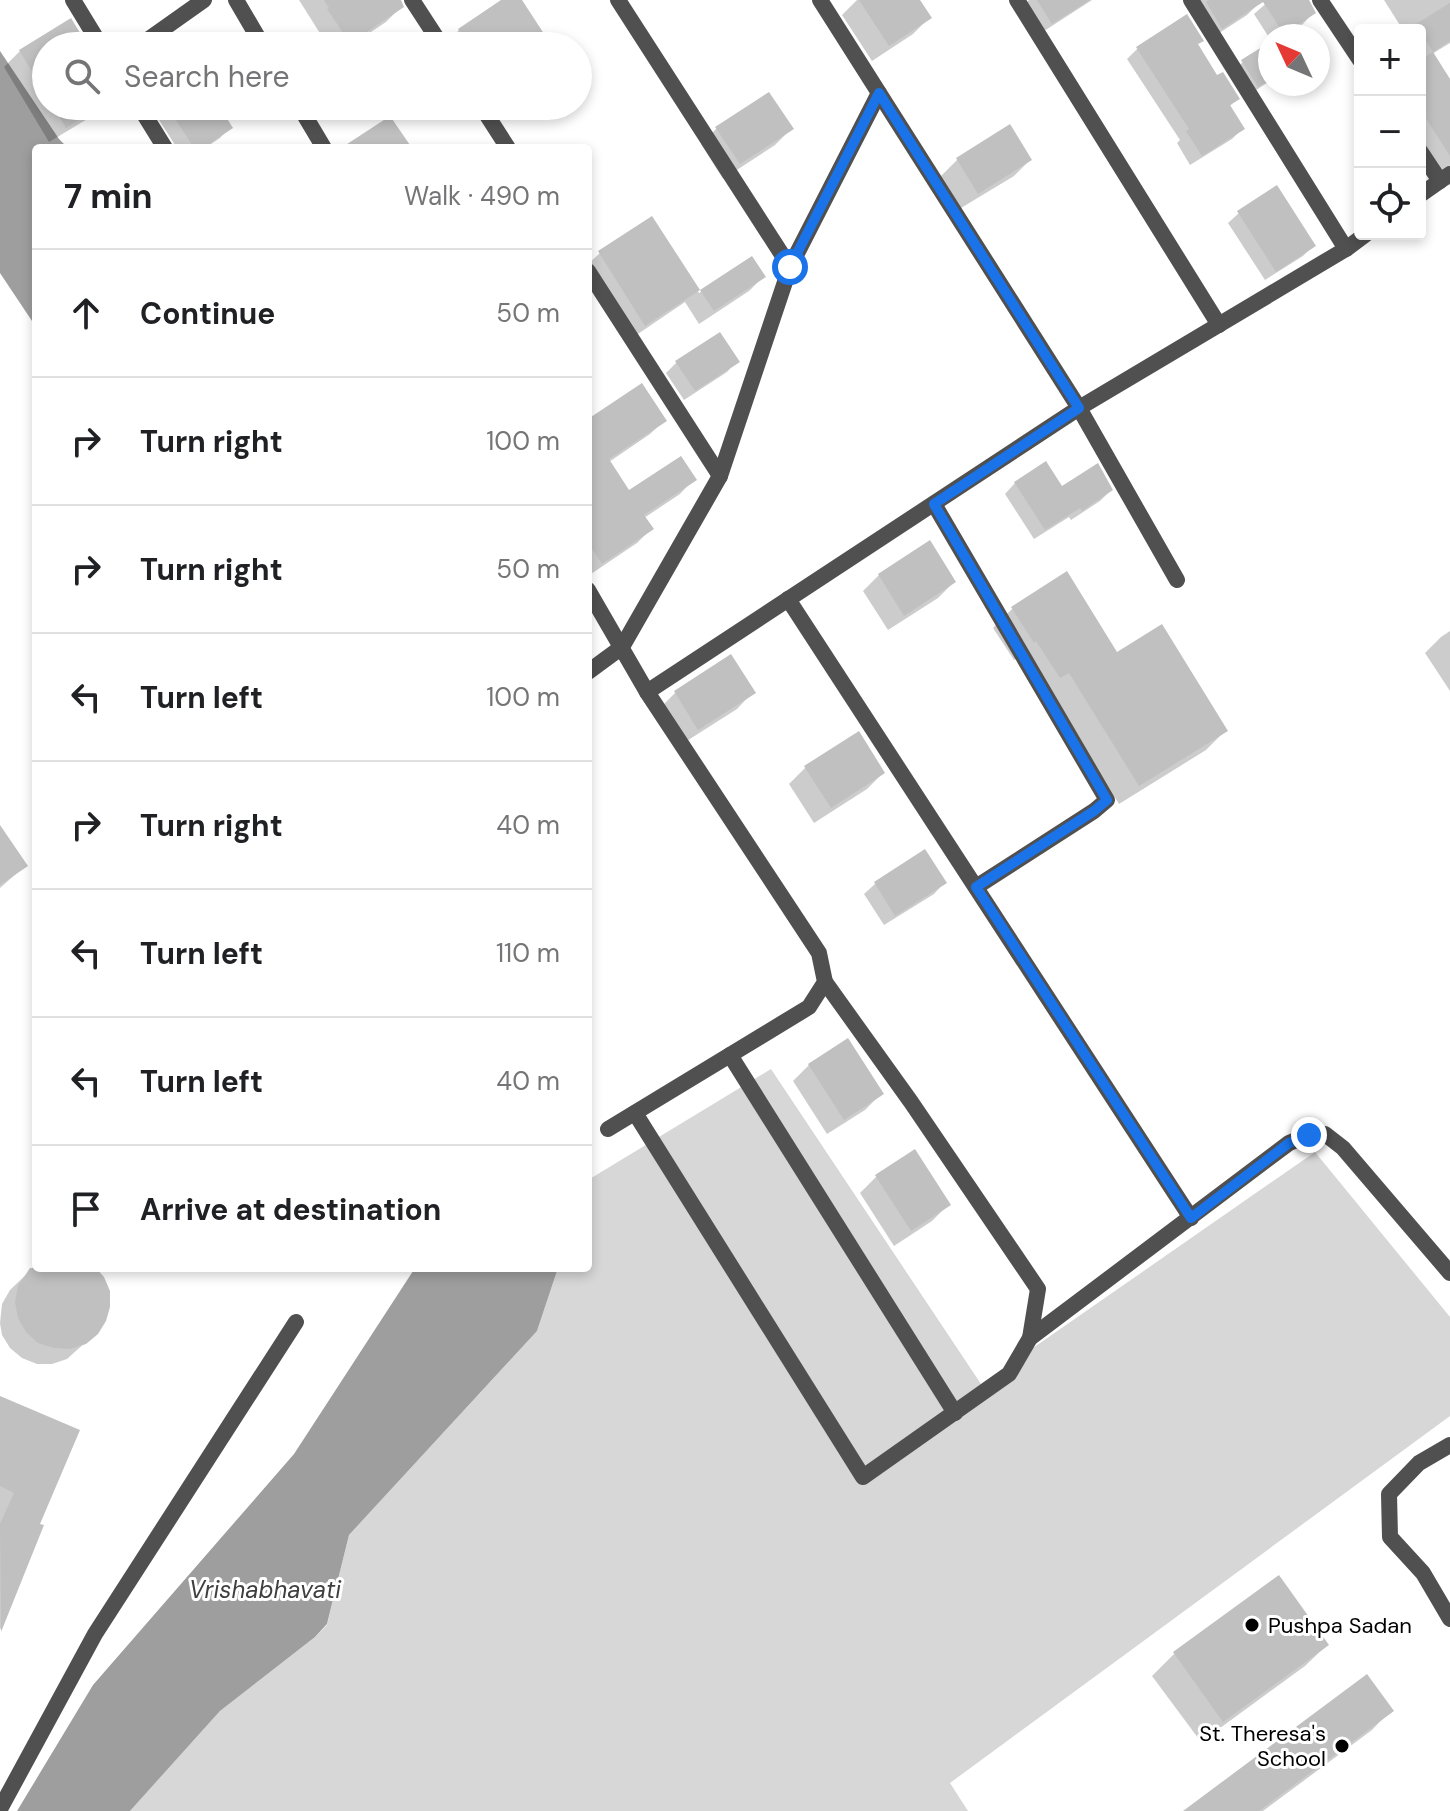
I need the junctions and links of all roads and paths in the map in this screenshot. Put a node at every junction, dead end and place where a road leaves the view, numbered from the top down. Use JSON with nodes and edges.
{"nodes":[{"id":1,"x":73,"y":0,"type":"edge"},
{"id":2,"x":204,"y":0,"type":"edge"},
{"id":3,"x":236,"y":0,"type":"edge"},
{"id":4,"x":412,"y":0,"type":"edge"},
{"id":5,"x":618,"y":0,"type":"edge"},
{"id":6,"x":820,"y":0,"type":"edge"},
{"id":7,"x":1017,"y":0,"type":"edge"},
{"id":8,"x":1191,"y":0,"type":"edge"},
{"id":9,"x":1320,"y":0,"type":"edge"},
{"id":10,"x":92,"y":32,"type":"edge"},
{"id":11,"x":159,"y":32,"type":"edge"},
{"id":12,"x":255,"y":32,"type":"edge"},
{"id":13,"x":433,"y":32,"type":"edge"},
{"id":14,"x":1354,"y":51,"type":"edge"},
{"id":15,"x":879,"y":93,"type":"junction"},
{"id":16,"x":148,"y":120,"type":"edge"},
{"id":17,"x":307,"y":120,"type":"edge"},
{"id":18,"x":490,"y":120,"type":"edge"},
{"id":19,"x":163,"y":144,"type":"edge"},
{"id":20,"x":322,"y":144,"type":"edge"},
{"id":21,"x":505,"y":144,"type":"edge"},
{"id":22,"x":1426,"y":157,"type":"edge"},
{"id":23,"x":1445,"y":177,"type":"edge"},
{"id":24,"x":1426,"y":191,"type":"edge"},
{"id":25,"x":1358,"y":240,"type":"edge"},
{"id":26,"x":1346,"y":249,"type":"junction"},
{"id":27,"x":790,"y":267,"type":"junction"},
{"id":28,"x":592,"y":277,"type":"edge"},
{"id":29,"x":1219,"y":325,"type":"junction"},
{"id":30,"x":1079,"y":408,"type":"junction"},
{"id":31,"x":720,"y":476,"type":"junction"},
{"id":32,"x":934,"y":504,"type":"junction"},
{"id":33,"x":1177,"y":580,"type":"dead end"},
{"id":34,"x":592,"y":597,"type":"edge"},
{"id":35,"x":788,"y":599,"type":"junction"},
{"id":36,"x":622,"y":647,"type":"junction"},
{"id":37,"x":592,"y":669,"type":"edge"},
{"id":38,"x":647,"y":692,"type":"junction"},
{"id":39,"x":976,"y":887,"type":"junction"},
{"id":40,"x":825,"y":982,"type":"junction"},
{"id":41,"x":730,"y":1055,"type":"junction"},
{"id":42,"x":635,"y":1113,"type":"junction"},
{"id":43,"x":608,"y":1129,"type":"dead end"},
{"id":44,"x":1191,"y":1218,"type":"junction"},
{"id":45,"x":1450,"y":1273,"type":"edge"},
{"id":46,"x":296,"y":1322,"type":"dead end"},
{"id":47,"x":1030,"y":1338,"type":"junction"},
{"id":48,"x":955,"y":1413,"type":"junction"},
{"id":49,"x":1450,"y":1445,"type":"edge"},
{"id":50,"x":1450,"y":1619,"type":"edge"},
{"id":51,"x":0,"y":1809,"type":"edge"}],
"edges":[{"from":1,"to":10,"type":"street"},
{"from":2,"to":11,"type":"street"},
{"from":3,"to":12,"type":"street"},
{"from":4,"to":13,"type":"street"},
{"from":5,"to":27,"type":"street"},
{"from":6,"to":15,"type":"street"},
{"from":7,"to":29,"type":"street"},
{"from":8,"to":26,"type":"street"},
{"from":9,"to":14,"type":"street"},
{"from":15,"to":27,"type":"street"},
{"from":15,"to":30,"type":"street"},
{"from":16,"to":19,"type":"street"},
{"from":17,"to":20,"type":"street"},
{"from":18,"to":21,"type":"street"},
{"from":22,"to":23,"type":"street"},
{"from":23,"to":24,"type":"street"},
{"from":25,"to":26,"type":"street"},
{"from":26,"to":29,"type":"street"},
{"from":27,"to":31,"type":"street"},
{"from":28,"to":31,"type":"street"},
{"from":29,"to":30,"type":"street"},
{"from":30,"to":32,"type":"street"},
{"from":30,"to":33,"type":"street"},
{"from":31,"to":36,"type":"street"},
{"from":32,"to":35,"type":"street"},
{"from":32,"to":39,"type":"street"},
{"from":34,"to":36,"type":"street"},
{"from":35,"to":38,"type":"street"},
{"from":35,"to":39,"type":"street"},
{"from":36,"to":37,"type":"street"},
{"from":36,"to":38,"type":"street"},
{"from":38,"to":40,"type":"street"},
{"from":39,"to":44,"type":"street"},
{"from":40,"to":41,"type":"street"},
{"from":40,"to":47,"type":"street"},
{"from":41,"to":42,"type":"street"},
{"from":41,"to":48,"type":"street"},
{"from":42,"to":43,"type":"street"},
{"from":42,"to":48,"type":"street"},
{"from":44,"to":45,"type":"street"},
{"from":44,"to":47,"type":"street"},
{"from":46,"to":51,"type":"street"},
{"from":47,"to":48,"type":"street"},
{"from":49,"to":50,"type":"street"}]}
